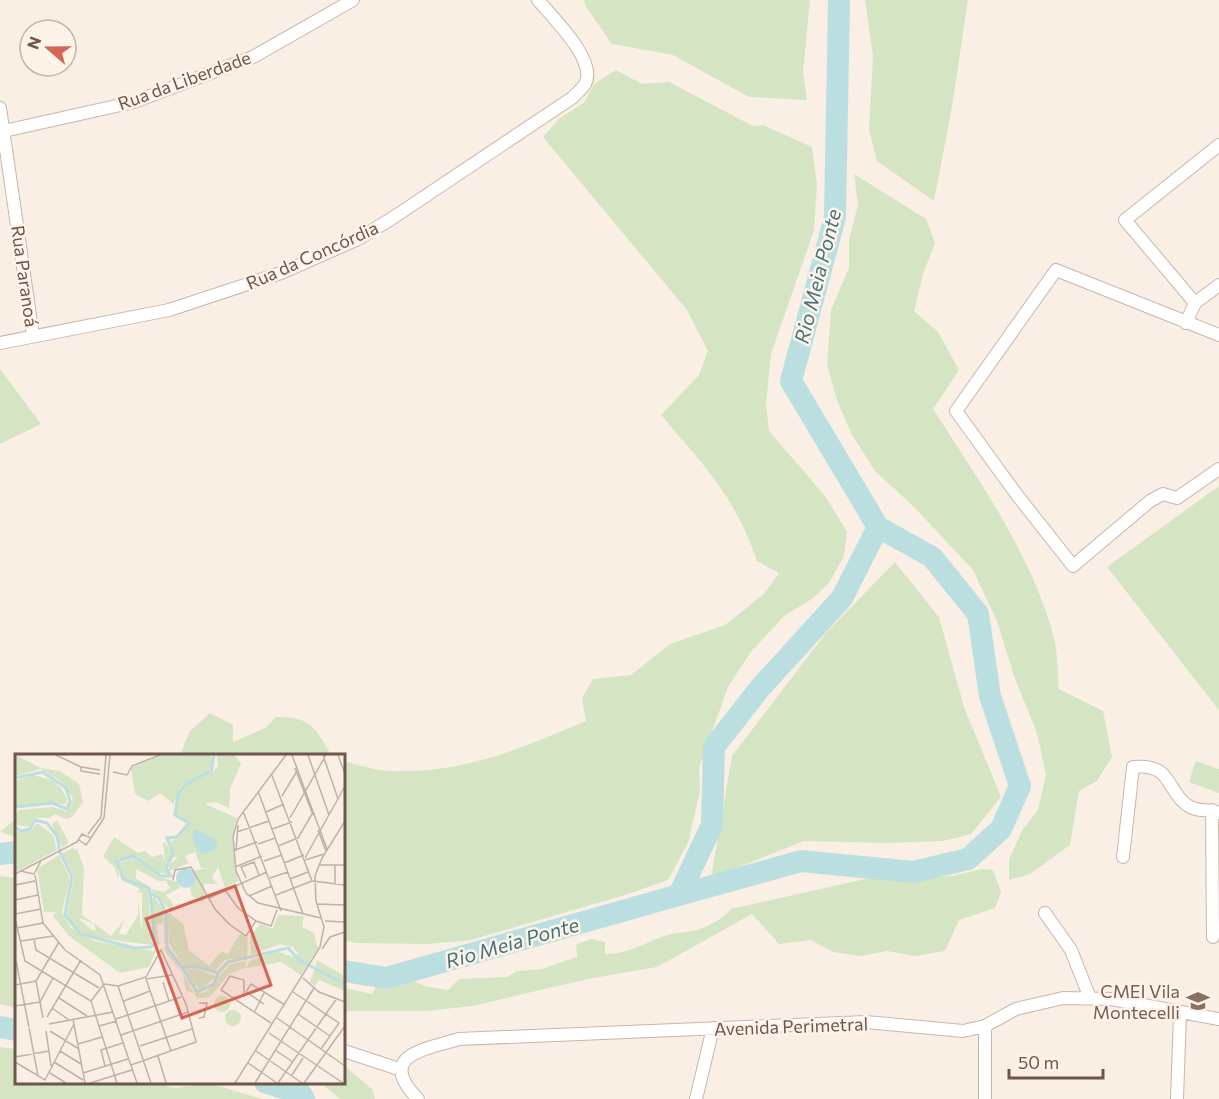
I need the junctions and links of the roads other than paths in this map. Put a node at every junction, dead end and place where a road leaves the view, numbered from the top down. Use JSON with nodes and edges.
{"nodes":[{"id":1,"x":353,"y":0,"type":"edge"},
{"id":2,"x":538,"y":0,"type":"edge"},
{"id":3,"x":0,"y":108,"type":"edge"},
{"id":4,"x":4,"y":131,"type":"junction"},
{"id":5,"x":1219,"y":145,"type":"edge"},
{"id":6,"x":1219,"y":285,"type":"edge"},
{"id":7,"x":1195,"y":303,"type":"junction"},
{"id":8,"x":1186,"y":323,"type":"junction"},
{"id":9,"x":1219,"y":335,"type":"edge"},
{"id":10,"x":33,"y":336,"type":"junction"},
{"id":11,"x":0,"y":344,"type":"edge"},
{"id":12,"x":1219,"y":469,"type":"edge"},
{"id":13,"x":1216,"y":811,"type":"edge"},
{"id":14,"x":1123,"y":857,"type":"dead end"},
{"id":15,"x":1045,"y":913,"type":"dead end"},
{"id":16,"x":1213,"y":936,"type":"dead end"},
{"id":17,"x":1090,"y":998,"type":"junction"},
{"id":18,"x":1180,"y":1014,"type":"junction"},
{"id":19,"x":1219,"y":1019,"type":"edge"},
{"id":20,"x":985,"y":1026,"type":"junction"},
{"id":21,"x":713,"y":1028,"type":"junction"},
{"id":22,"x":345,"y":1051,"type":"edge"},
{"id":23,"x":399,"y":1069,"type":"junction"},
{"id":24,"x":418,"y":1099,"type":"edge"},
{"id":25,"x":696,"y":1099,"type":"edge"},
{"id":26,"x":985,"y":1099,"type":"edge"},
{"id":27,"x":1177,"y":1099,"type":"edge"}],
"edges":[{"from":1,"to":4,"type":"street","name":"Rua da Liberdade"},
{"from":2,"to":10,"type":"street","name":"Rua da Concórdia"},
{"from":3,"to":4,"type":"street","name":"Rua Paranoá"},
{"from":4,"to":10,"type":"street","name":"Rua Paranoá"},
{"from":5,"to":7,"type":"street"},
{"from":6,"to":7,"type":"street"},
{"from":7,"to":8,"type":"street"},
{"from":8,"to":9,"type":"street"},
{"from":8,"to":12,"type":"street"},
{"from":10,"to":11,"type":"street","name":"Rua da Concórdia"},
{"from":13,"to":14,"type":"street"},
{"from":13,"to":16,"type":"street"},
{"from":15,"to":17,"type":"street"},
{"from":17,"to":18,"type":"street","name":"Avenida Perimetral"},
{"from":17,"to":20,"type":"street","name":"Avenida Perimetral"},
{"from":18,"to":19,"type":"street","name":"Avenida Perimetral"},
{"from":18,"to":27,"type":"street"},
{"from":20,"to":21,"type":"street","name":"Avenida Perimetral"},
{"from":20,"to":26,"type":"street"},
{"from":21,"to":23,"type":"street","name":"Avenida Perimetral"},
{"from":21,"to":25,"type":"street"},
{"from":22,"to":23,"type":"street"},
{"from":23,"to":24,"type":"street"}]}
